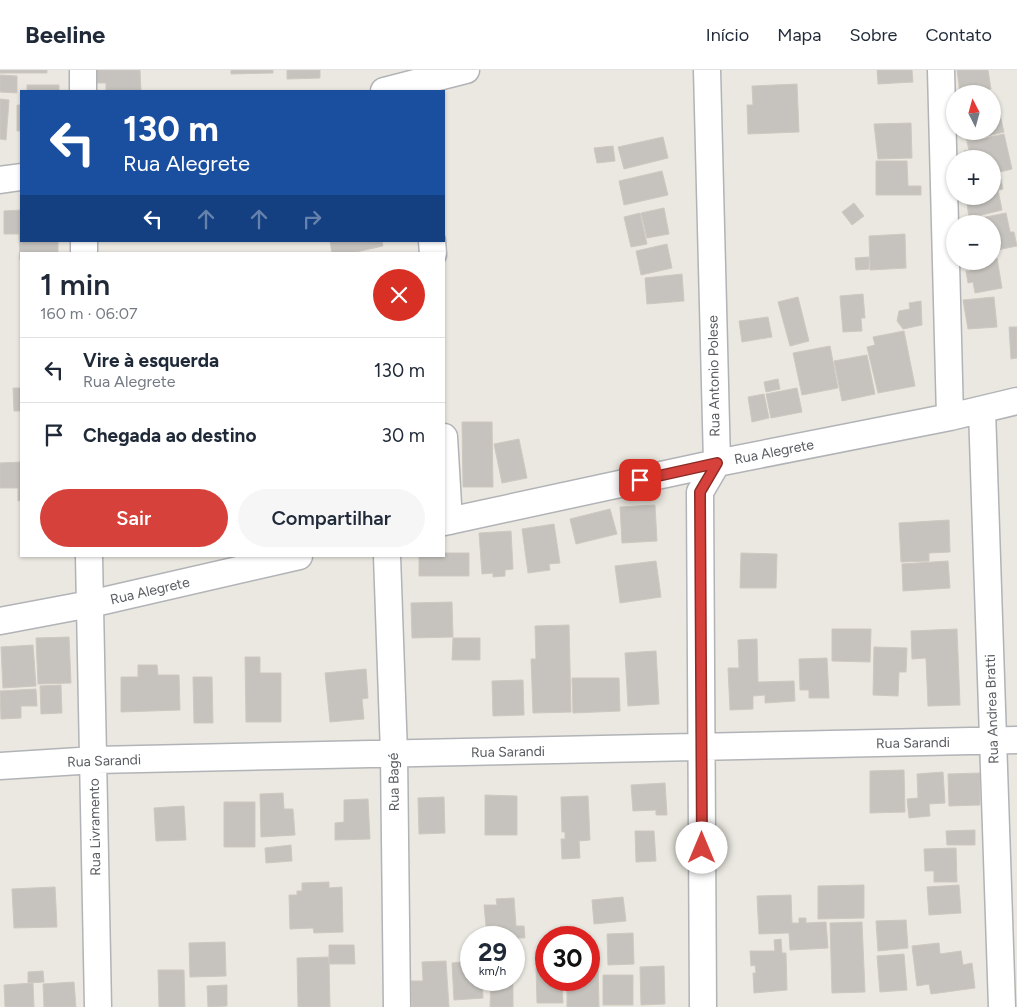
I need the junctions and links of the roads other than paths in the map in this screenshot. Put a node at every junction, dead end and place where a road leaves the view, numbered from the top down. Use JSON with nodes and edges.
{"nodes":[{"id":1,"x":83,"y":70,"type":"edge"},
{"id":2,"x":466,"y":70,"type":"edge"},
{"id":3,"x":707,"y":70,"type":"edge"},
{"id":4,"x":941,"y":70,"type":"edge"},
{"id":5,"x":422,"y":81,"type":"edge"},
{"id":6,"x":83,"y":90,"type":"edge"},
{"id":7,"x":388,"y":90,"type":"edge"},
{"id":8,"x":20,"y":178,"type":"edge"},
{"id":9,"x":0,"y":180,"type":"edge"},
{"id":10,"x":1017,"y":401,"type":"edge"},
{"id":11,"x":982,"y":410,"type":"junction"},
{"id":12,"x":950,"y":417,"type":"junction"},
{"id":13,"x":717,"y":463,"type":"junction"},
{"id":14,"x":445,"y":480,"type":"edge"},
{"id":15,"x":446,"y":522,"type":"edge"},
{"id":16,"x":89,"y":557,"type":"edge"},
{"id":17,"x":295,"y":557,"type":"edge"},
{"id":18,"x":387,"y":557,"type":"edge"},
{"id":19,"x":90,"y":604,"type":"junction"},
{"id":20,"x":0,"y":621,"type":"edge"},
{"id":21,"x":1005,"y":740,"type":"edge"},
{"id":22,"x":702,"y":748,"type":"junction"},
{"id":23,"x":394,"y":754,"type":"junction"},
{"id":24,"x":95,"y":760,"type":"junction"},
{"id":25,"x":0,"y":766,"type":"edge"},
{"id":26,"x":98,"y":1007,"type":"edge"},
{"id":27,"x":397,"y":1007,"type":"edge"},
{"id":28,"x":703,"y":1007,"type":"edge"},
{"id":29,"x":1002,"y":1007,"type":"edge"}],
"edges":[{"from":1,"to":6,"type":"street"},
{"from":2,"to":5,"type":"street"},
{"from":3,"to":13,"type":"street","name":"Rua Antonio Polese"},
{"from":4,"to":12,"type":"street"},
{"from":5,"to":7,"type":"street"},
{"from":8,"to":9,"type":"street"},
{"from":10,"to":11,"type":"street","name":"Rua Alegrete"},
{"from":11,"to":12,"type":"street","name":"Rua Alegrete"},
{"from":11,"to":21,"type":"street","name":"Rua Andrea Bratti"},
{"from":12,"to":13,"type":"street","name":"Rua Alegrete"},
{"from":13,"to":15,"type":"street","name":"Rua Alegrete"},
{"from":13,"to":22,"type":"street"},
{"from":14,"to":15,"type":"street"},
{"from":16,"to":19,"type":"street","name":"Rua Livramento"},
{"from":17,"to":19,"type":"street","name":"Rua Alegrete"},
{"from":18,"to":23,"type":"street","name":"Rua Bagé"},
{"from":19,"to":20,"type":"street","name":"Rua Alegrete"},
{"from":19,"to":24,"type":"street","name":"Rua Livramento"},
{"from":21,"to":22,"type":"street","name":"Rua Sarandi"},
{"from":21,"to":29,"type":"street","name":"Rua Andrea Bratti"},
{"from":22,"to":23,"type":"street","name":"Rua Sarandi"},
{"from":22,"to":28,"type":"street"},
{"from":23,"to":24,"type":"street","name":"Rua Sarandi"},
{"from":23,"to":27,"type":"street","name":"Rua Bagé"},
{"from":24,"to":25,"type":"street","name":"Rua Sarandi"},
{"from":24,"to":26,"type":"street","name":"Rua Livramento"}]}
